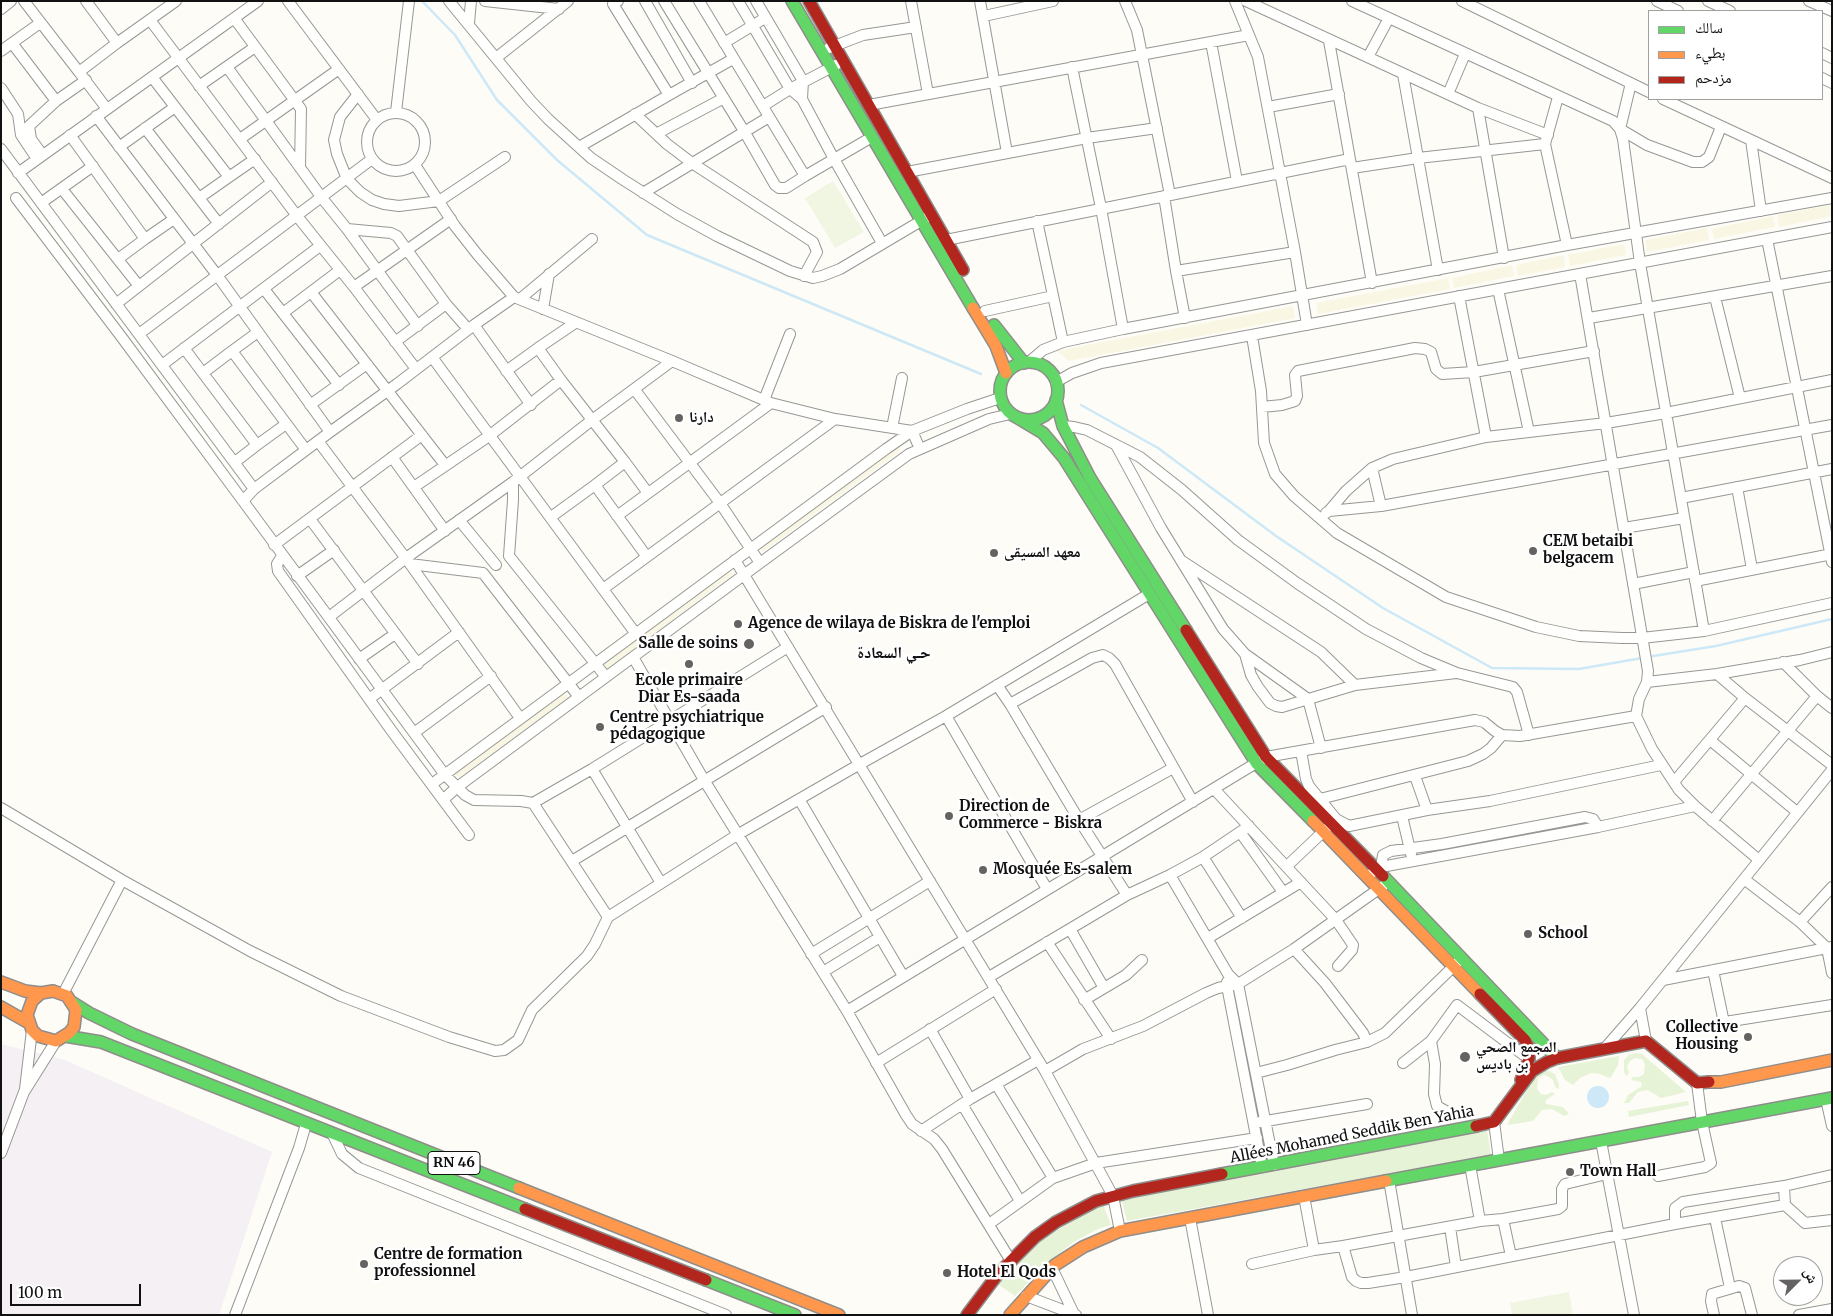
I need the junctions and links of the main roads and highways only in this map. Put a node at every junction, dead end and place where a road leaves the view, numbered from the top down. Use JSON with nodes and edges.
{"nodes":[{"id":1,"x":792,"y":1,"type":"edge"},
{"id":2,"x":809,"y":1,"type":"edge"},
{"id":3,"x":927,"y":218,"type":"junction"},
{"id":4,"x":1026,"y":362,"type":"junction"},
{"id":5,"x":1006,"y":373,"type":"junction"},
{"id":6,"x":1056,"y":400,"type":"junction"},
{"id":7,"x":1014,"y":416,"type":"junction"},
{"id":8,"x":1261,"y":761,"type":"junction"},
{"id":9,"x":1327,"y":828,"type":"junction"},
{"id":10,"x":1419,"y":922,"type":"junction"},
{"id":11,"x":1,"y":982,"type":"edge"},
{"id":12,"x":41,"y":993,"type":"junction"},
{"id":13,"x":73,"y":1003,"type":"junction"},
{"id":14,"x":1,"y":1007,"type":"edge"},
{"id":15,"x":30,"y":1027,"type":"junction"},
{"id":16,"x":61,"y":1039,"type":"junction"},
{"id":17,"x":1557,"y":1058,"type":"junction"},
{"id":18,"x":1832,"y":1060,"type":"edge"},
{"id":19,"x":1519,"y":1086,"type":"junction"},
{"id":20,"x":1829,"y":1098,"type":"edge"},
{"id":21,"x":787,"y":1314,"type":"edge"},
{"id":22,"x":839,"y":1315,"type":"edge"},
{"id":23,"x":967,"y":1315,"type":"edge"},
{"id":24,"x":1010,"y":1315,"type":"edge"}],
"edges":[{"from":1,"to":3,"type":"main road"},
{"from":2,"to":3,"type":"main road"},
{"from":3,"to":4,"type":"main road"},
{"from":3,"to":5,"type":"main road"},
{"from":4,"to":5,"type":"main road"},
{"from":4,"to":6,"type":"main road"},
{"from":5,"to":7,"type":"main road"},
{"from":6,"to":7,"type":"main road"},
{"from":6,"to":8,"type":"main road"},
{"from":7,"to":8,"type":"main road"},
{"from":8,"to":9,"type":"main road"},
{"from":9,"to":10,"type":"main road"},
{"from":9,"to":10,"type":"main road"},
{"from":10,"to":17,"type":"main road"},
{"from":10,"to":19,"type":"main road"},
{"from":11,"to":12,"type":"main road"},
{"from":12,"to":13,"type":"main road"},
{"from":12,"to":15,"type":"main road"},
{"from":13,"to":16,"type":"main road"},
{"from":13,"to":22,"type":"main road","number":"RN 46"},
{"from":14,"to":15,"type":"main road"},
{"from":15,"to":16,"type":"main road"},
{"from":16,"to":21,"type":"main road","number":"RN 46"},
{"from":17,"to":18,"type":"main road","name":"Allées Mohamed Seddik Ben Yahia"},
{"from":17,"to":19,"type":"main road","name":"Allées Mohamed Seddik Ben Yahia"},
{"from":19,"to":23,"type":"main road","name":"Allées Mohamed Seddik Ben Yahia"},
{"from":20,"to":24,"type":"main road"}]}
